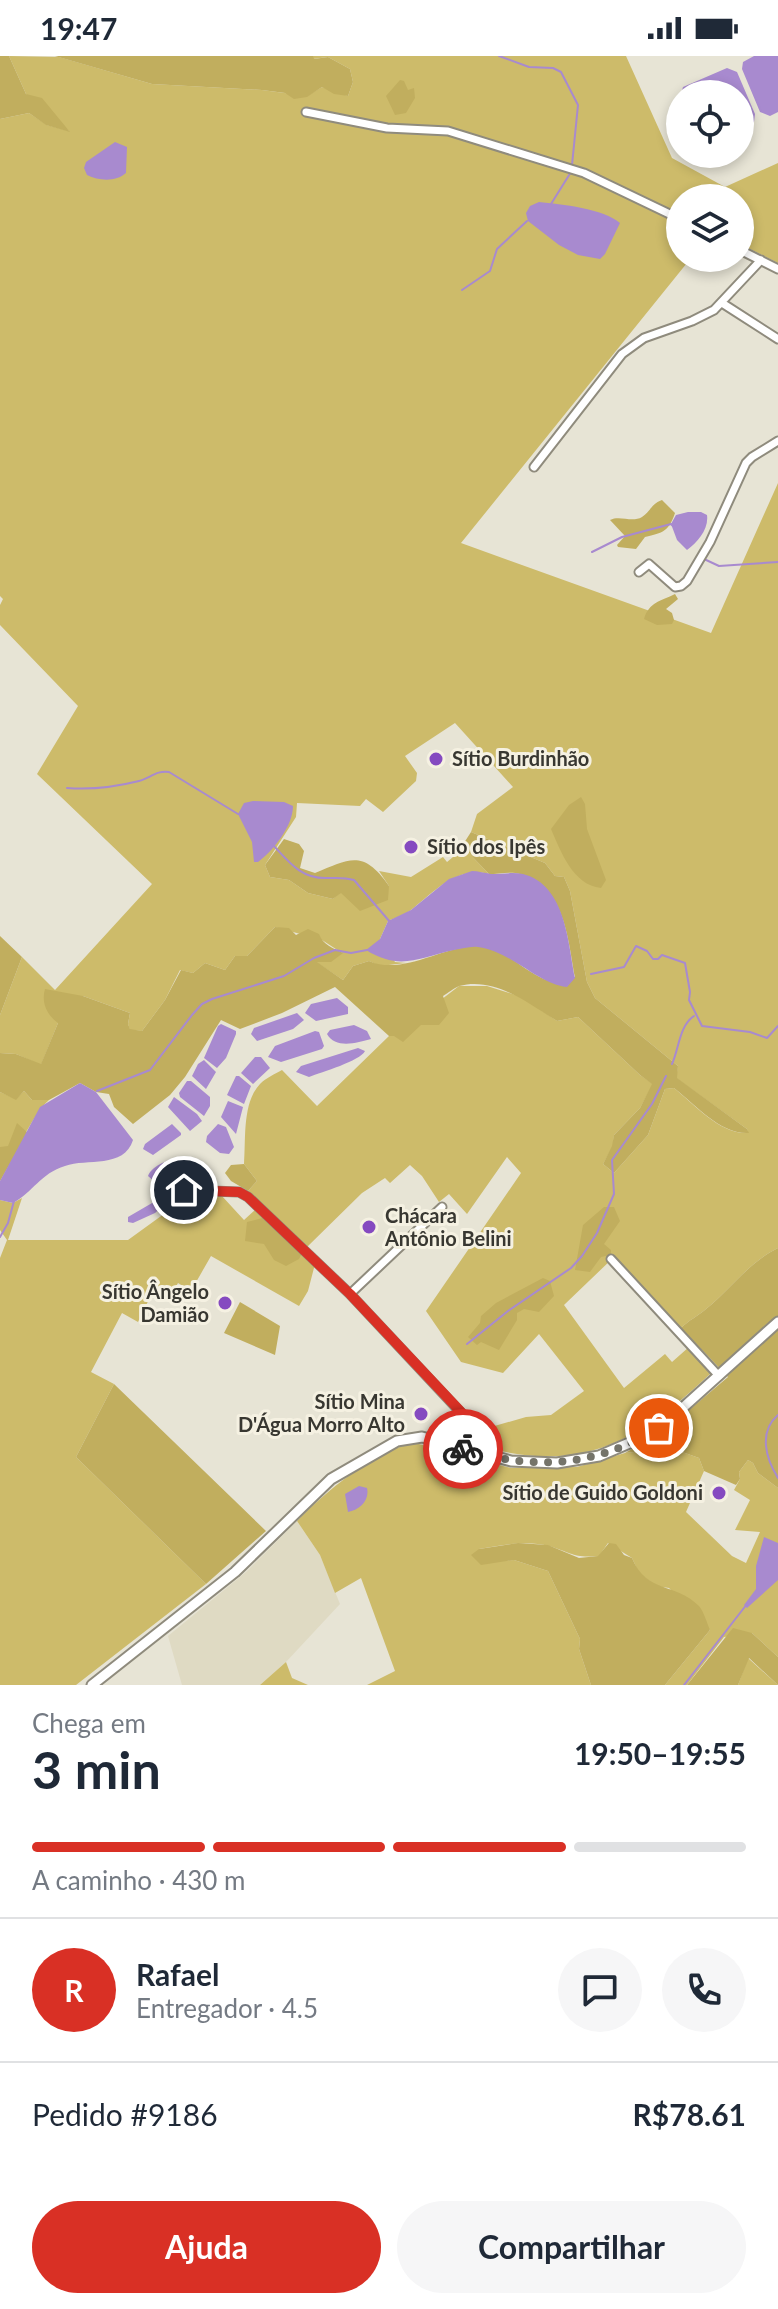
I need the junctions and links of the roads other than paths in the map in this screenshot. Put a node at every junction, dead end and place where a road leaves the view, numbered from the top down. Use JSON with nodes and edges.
{"nodes":[{"id":1,"x":306,"y":112,"type":"dead end"},
{"id":2,"x":666,"y":212,"type":"edge"},
{"id":3,"x":754,"y":257,"type":"edge"},
{"id":4,"x":761,"y":260,"type":"junction"},
{"id":5,"x":778,"y":269,"type":"edge"},
{"id":6,"x":722,"y":303,"type":"junction"},
{"id":7,"x":778,"y":339,"type":"edge"},
{"id":8,"x":778,"y":441,"type":"edge"},
{"id":9,"x":534,"y":467,"type":"dead end"},
{"id":10,"x":639,"y":572,"type":"dead end"},
{"id":11,"x":184,"y":1190,"type":"dead end"},
{"id":12,"x":442,"y":1207,"type":"dead end"},
{"id":13,"x":611,"y":1259,"type":"dead end"},
{"id":14,"x":350,"y":1294,"type":"junction"},
{"id":15,"x":778,"y":1322,"type":"edge"},
{"id":16,"x":719,"y":1376,"type":"junction"},
{"id":17,"x":439,"y":1442,"type":"junction"},
{"id":18,"x":92,"y":1685,"type":"edge"}],
"edges":[{"from":1,"to":2,"type":"street"},
{"from":3,"to":4,"type":"street"},
{"from":4,"to":5,"type":"street"},
{"from":4,"to":6,"type":"street"},
{"from":6,"to":7,"type":"street"},
{"from":6,"to":9,"type":"street"},
{"from":8,"to":10,"type":"street"},
{"from":11,"to":14,"type":"street"},
{"from":12,"to":14,"type":"street"},
{"from":13,"to":16,"type":"street"},
{"from":14,"to":17,"type":"street"},
{"from":15,"to":16,"type":"main road"},
{"from":16,"to":17,"type":"main road"},
{"from":17,"to":18,"type":"main road"}]}
